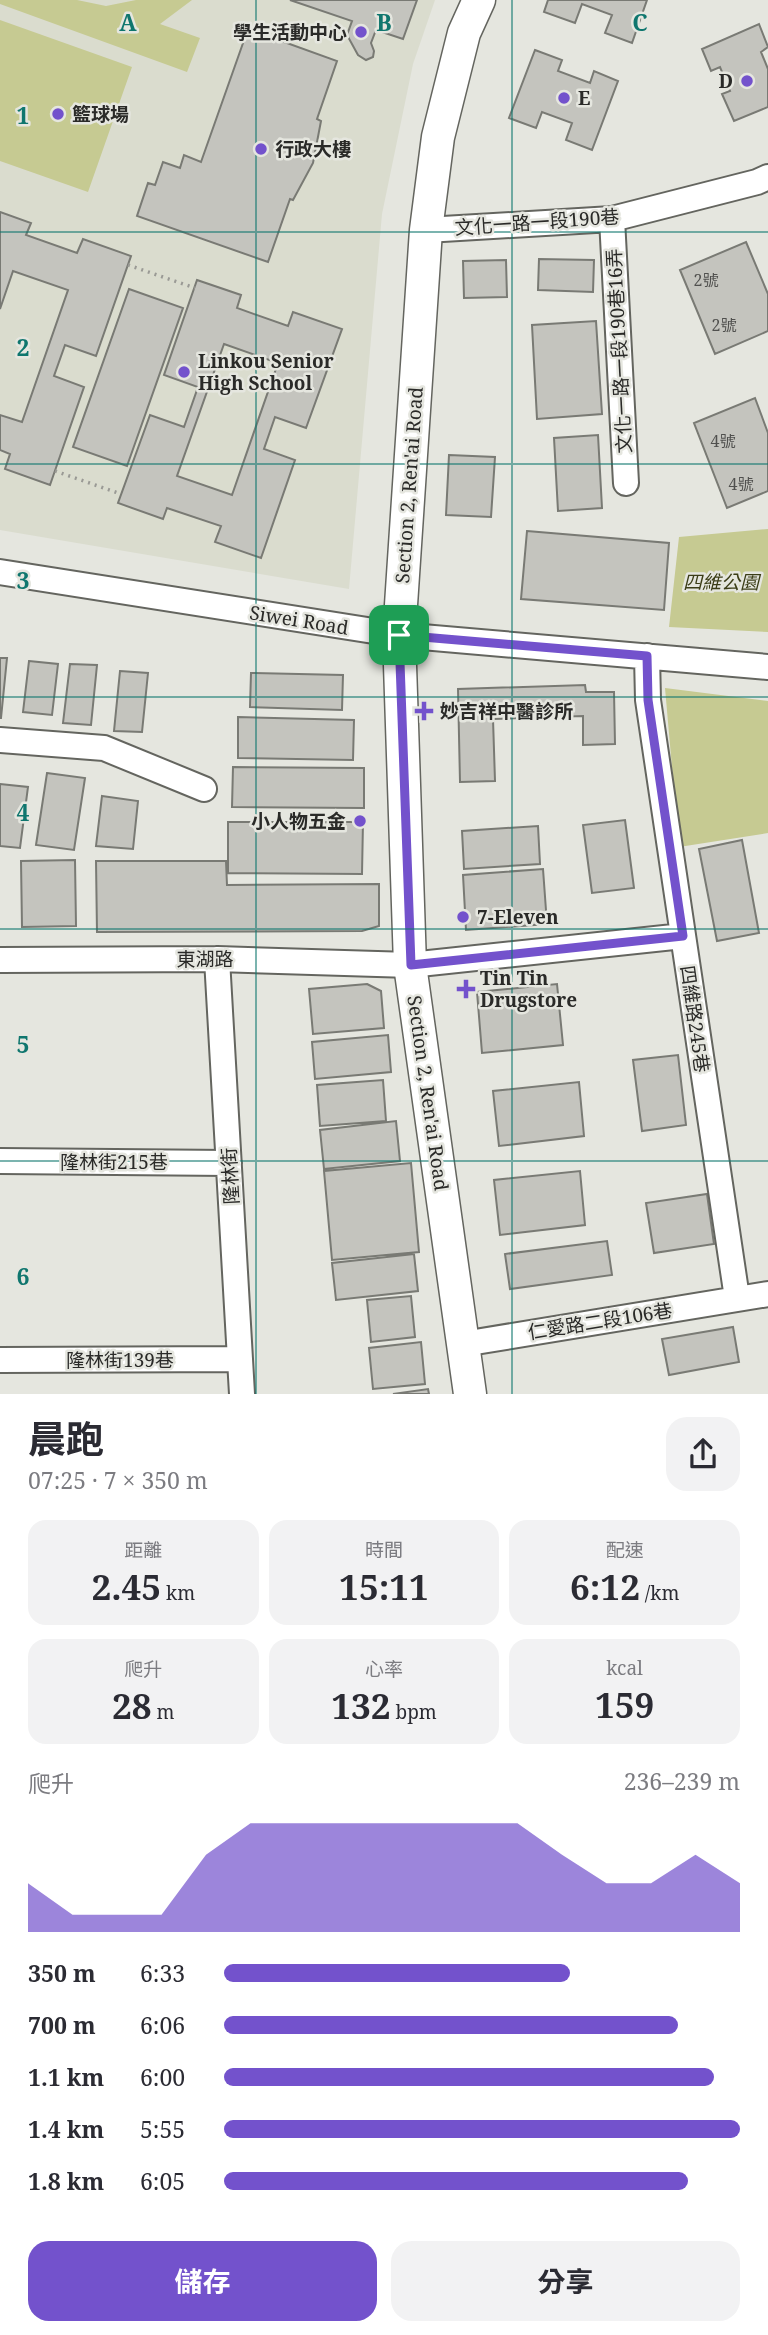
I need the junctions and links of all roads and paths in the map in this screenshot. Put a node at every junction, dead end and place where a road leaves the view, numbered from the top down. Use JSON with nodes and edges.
{"nodes":[{"id":1,"x":479,"y":0,"type":"edge"},
{"id":2,"x":768,"y":177,"type":"edge"},
{"id":3,"x":612,"y":219,"type":"junction"},
{"id":4,"x":426,"y":230,"type":"junction"},
{"id":5,"x":128,"y":265,"type":"dead end"},
{"id":6,"x":195,"y":288,"type":"dead end"},
{"id":7,"x":55,"y":471,"type":"dead end"},
{"id":8,"x":626,"y":483,"type":"dead end"},
{"id":9,"x":121,"y":494,"type":"dead end"},
{"id":10,"x":0,"y":572,"type":"edge"},
{"id":11,"x":399,"y":635,"type":"junction"},
{"id":12,"x":647,"y":656,"type":"junction"},
{"id":13,"x":768,"y":667,"type":"edge"},
{"id":14,"x":0,"y":740,"type":"edge"},
{"id":15,"x":204,"y":789,"type":"dead end"},
{"id":16,"x":683,"y":936,"type":"junction"},
{"id":17,"x":217,"y":959,"type":"junction"},
{"id":18,"x":0,"y":960,"type":"edge"},
{"id":19,"x":411,"y":965,"type":"junction"},
{"id":20,"x":0,"y":1161,"type":"edge"},
{"id":21,"x":229,"y":1163,"type":"junction"},
{"id":22,"x":768,"y":1294,"type":"edge"},
{"id":23,"x":737,"y":1298,"type":"junction"},
{"id":24,"x":463,"y":1343,"type":"junction"},
{"id":25,"x":240,"y":1359,"type":"junction"},
{"id":26,"x":0,"y":1360,"type":"edge"},
{"id":27,"x":242,"y":1394,"type":"edge"},
{"id":28,"x":470,"y":1394,"type":"edge"}],
"edges":[{"from":1,"to":4,"type":"main road","name":"Section 2, Ren'ai Road"},
{"from":2,"to":3,"type":"street","name":"文化一路一段190巷"},
{"from":3,"to":4,"type":"street","name":"文化一路一段190巷"},
{"from":3,"to":8,"type":"street","name":"文化一路一段190巷16弄"},
{"from":4,"to":11,"type":"main road","name":"Section 2, Ren'ai Road"},
{"from":5,"to":6,"type":"path"},
{"from":7,"to":9,"type":"path"},
{"from":10,"to":11,"type":"street","name":"Siwei Road"},
{"from":11,"to":12,"type":"street","name":"Siwei Road"},
{"from":11,"to":19,"type":"main road","name":"Section 2, Ren'ai Road"},
{"from":12,"to":13,"type":"street","name":"Siwei Road"},
{"from":12,"to":16,"type":"street","name":"四維路245巷"},
{"from":14,"to":15,"type":"street"},
{"from":16,"to":19,"type":"street","name":"東湖路"},
{"from":16,"to":23,"type":"street","name":"四維路245巷"},
{"from":17,"to":18,"type":"street","name":"東湖路"},
{"from":17,"to":19,"type":"street","name":"東湖路"},
{"from":17,"to":21,"type":"street","name":"隆林街"},
{"from":19,"to":24,"type":"main road","name":"Section 2, Ren'ai Road"},
{"from":20,"to":21,"type":"street","name":"隆林街215巷"},
{"from":21,"to":25,"type":"street","name":"隆林街"},
{"from":22,"to":23,"type":"street","name":"仁愛路二段106巷"},
{"from":23,"to":24,"type":"street","name":"仁愛路二段106巷"},
{"from":24,"to":28,"type":"main road","name":"Section 2, Ren'ai Road"},
{"from":25,"to":26,"type":"street","name":"隆林街139巷"},
{"from":25,"to":27,"type":"street","name":"隆林街"}]}
